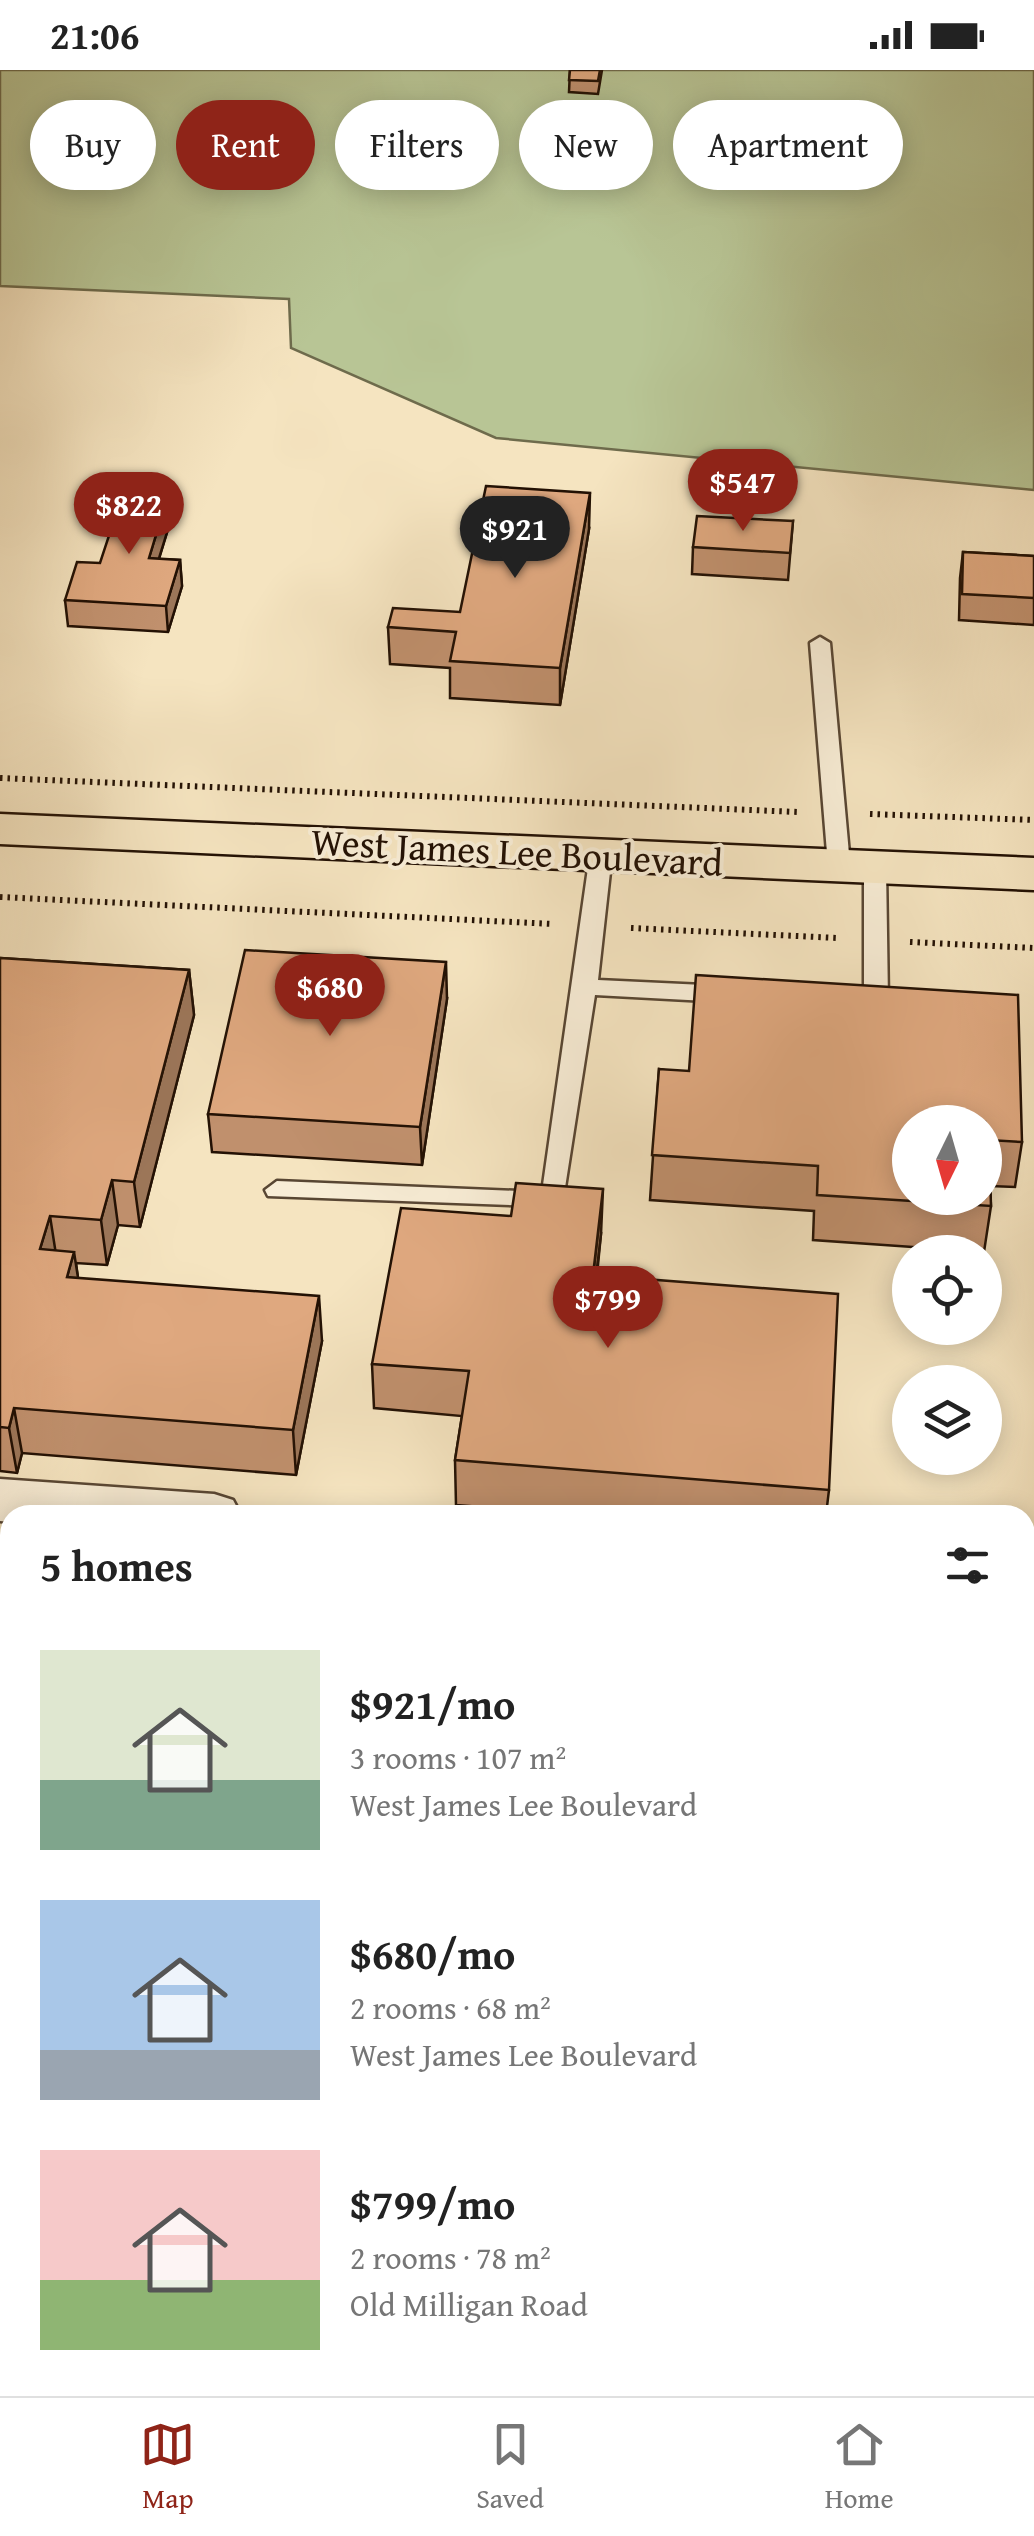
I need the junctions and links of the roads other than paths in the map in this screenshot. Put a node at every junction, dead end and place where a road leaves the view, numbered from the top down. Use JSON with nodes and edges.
{"nodes":[{"id":1,"x":820,"y":642,"type":"dead end"},
{"id":2,"x":0,"y":829,"type":"edge"},
{"id":3,"x":600,"y":854,"type":"junction"},
{"id":4,"x":857,"y":866,"type":"junction"},
{"id":5,"x":1034,"y":874,"type":"edge"},
{"id":6,"x":586,"y":987,"type":"junction"},
{"id":7,"x":740,"y":994,"type":"edge"},
{"id":8,"x":837,"y":999,"type":"edge"},
{"id":9,"x":277,"y":1190,"type":"dead end"},
{"id":10,"x":0,"y":1500,"type":"edge"},
{"id":11,"x":71,"y":1505,"type":"edge"}],
"edges":[{"from":1,"to":4,"type":"lane"},
{"from":2,"to":3,"type":"main road","name":"West James Lee Boulevard"},
{"from":3,"to":4,"type":"main road","name":"West James Lee Boulevard"},
{"from":3,"to":6,"type":"lane"},
{"from":4,"to":5,"type":"main road","name":"West James Lee Boulevard"},
{"from":4,"to":8,"type":"lane"},
{"from":6,"to":7,"type":"lane"},
{"from":6,"to":9,"type":"lane"},
{"from":10,"to":11,"type":"street"}]}
